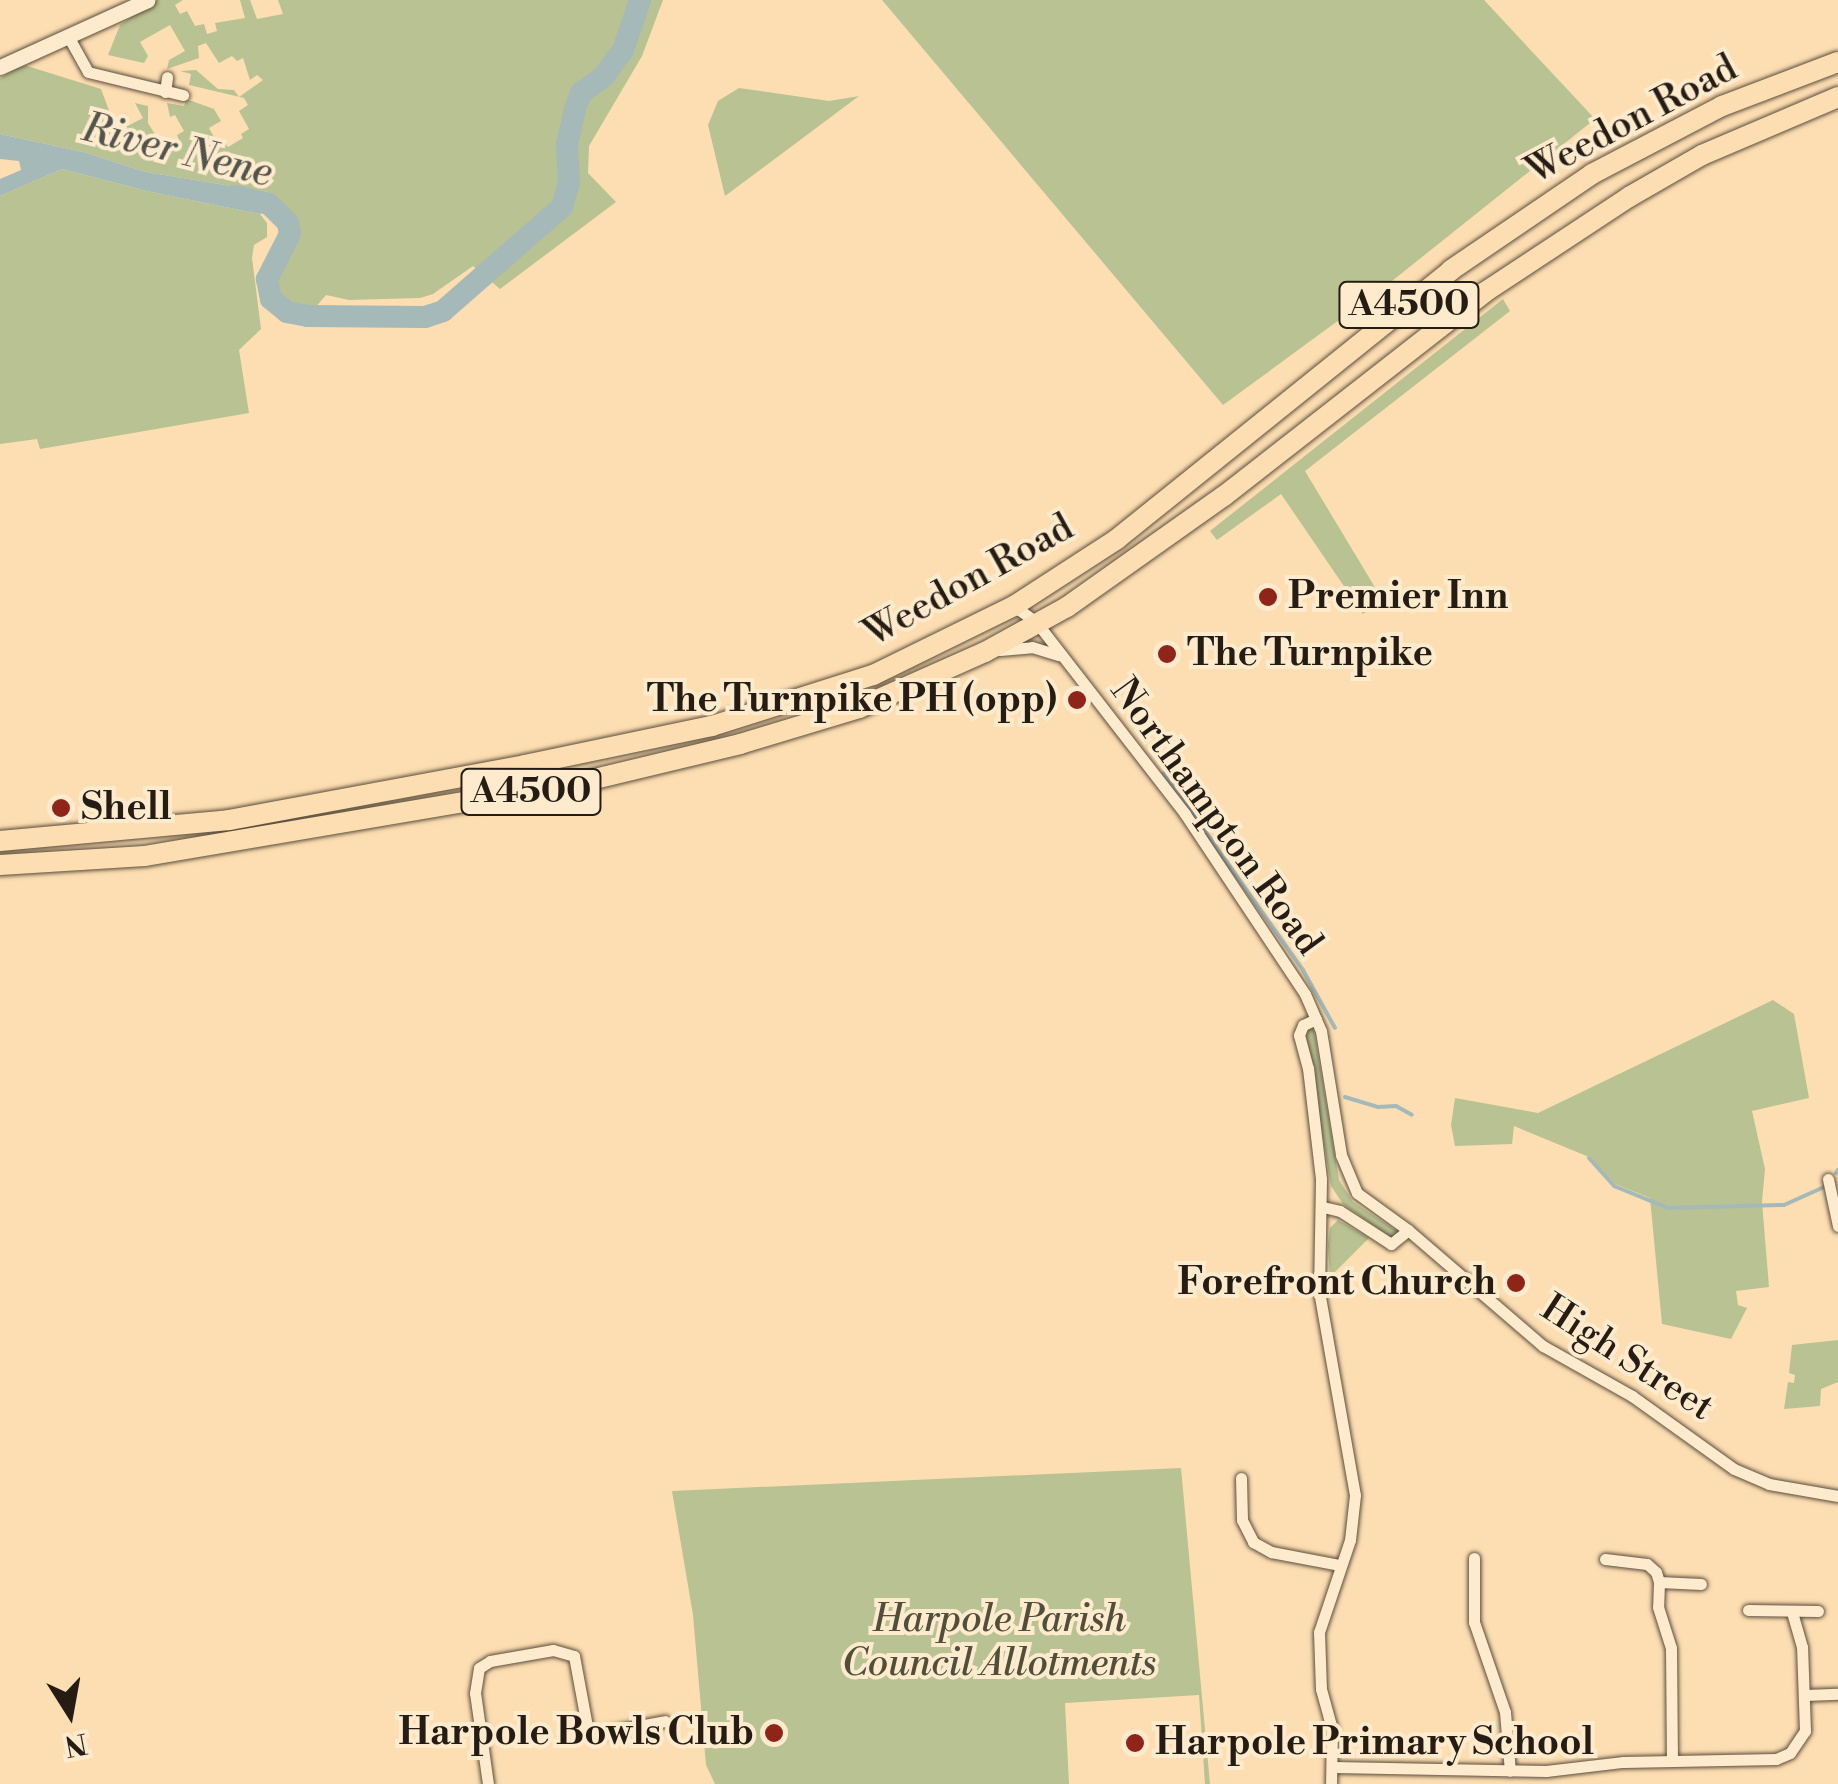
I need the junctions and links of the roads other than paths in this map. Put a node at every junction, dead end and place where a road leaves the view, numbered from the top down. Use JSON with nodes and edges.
{"nodes":[{"id":1,"x":148,"y":0,"type":"edge"},
{"id":2,"x":68,"y":36,"type":"junction"},
{"id":3,"x":1838,"y":62,"type":"edge"},
{"id":4,"x":0,"y":68,"type":"edge"},
{"id":5,"x":167,"y":77,"type":"dead end"},
{"id":6,"x":165,"y":92,"type":"junction"},
{"id":7,"x":183,"y":95,"type":"dead end"},
{"id":8,"x":1838,"y":97,"type":"edge"},
{"id":9,"x":1014,"y":606,"type":"junction"},
{"id":10,"x":1066,"y":607,"type":"junction"},
{"id":11,"x":1037,"y":623,"type":"junction"},
{"id":12,"x":1057,"y":650,"type":"junction"},
{"id":13,"x":985,"y":652,"type":"junction"},
{"id":14,"x":0,"y":841,"type":"edge"},
{"id":15,"x":0,"y":865,"type":"edge"},
{"id":16,"x":1316,"y":1019,"type":"junction"},
{"id":17,"x":1828,"y":1179,"type":"dead end"},
{"id":18,"x":1324,"y":1206,"type":"junction"},
{"id":19,"x":1838,"y":1226,"type":"edge"},
{"id":20,"x":1408,"y":1230,"type":"junction"},
{"id":21,"x":1241,"y":1478,"type":"dead end"},
{"id":22,"x":1838,"y":1496,"type":"edge"},
{"id":23,"x":1474,"y":1558,"type":"dead end"},
{"id":24,"x":1606,"y":1559,"type":"dead end"},
{"id":25,"x":1339,"y":1565,"type":"junction"},
{"id":26,"x":1659,"y":1582,"type":"junction"},
{"id":27,"x":1701,"y":1584,"type":"dead end"},
{"id":28,"x":1748,"y":1610,"type":"dead end"},
{"id":29,"x":1818,"y":1611,"type":"dead end"},
{"id":30,"x":1792,"y":1612,"type":"junction"},
{"id":31,"x":1838,"y":1694,"type":"edge"},
{"id":32,"x":1805,"y":1695,"type":"junction"},
{"id":33,"x":666,"y":1721,"type":"dead end"},
{"id":34,"x":1672,"y":1759,"type":"junction"},
{"id":35,"x":1334,"y":1767,"type":"junction"},
{"id":36,"x":1510,"y":1770,"type":"junction"},
{"id":37,"x":488,"y":1784,"type":"edge"},
{"id":38,"x":1331,"y":1784,"type":"edge"}],
"edges":[{"from":1,"to":2,"type":"street"},
{"from":2,"to":4,"type":"street"},
{"from":2,"to":6,"type":"street"},
{"from":3,"to":9,"type":"highway","name":"Weedon Road","number":"A4500"},
{"from":5,"to":6,"type":"street"},
{"from":6,"to":7,"type":"street"},
{"from":8,"to":10,"type":"highway","name":"Weedon Road","number":"A4500"},
{"from":9,"to":11,"type":"street","name":"Northampton Road"},
{"from":9,"to":14,"type":"highway","name":"Weedon Road","number":"A4500"},
{"from":10,"to":11,"type":"highway","name":"Weedon Road","number":"A4500"},
{"from":10,"to":12,"type":"street"},
{"from":11,"to":12,"type":"street","name":"Northampton Road"},
{"from":11,"to":13,"type":"highway","name":"Weedon Road","number":"A4500"},
{"from":12,"to":13,"type":"street"},
{"from":12,"to":16,"type":"street","name":"Northampton Road"},
{"from":13,"to":15,"type":"highway","name":"Weedon Road","number":"A4500"},
{"from":16,"to":18,"type":"street"},
{"from":16,"to":20,"type":"street","name":"High Street"},
{"from":17,"to":19,"type":"street"},
{"from":18,"to":20,"type":"street"},
{"from":18,"to":25,"type":"street"},
{"from":20,"to":22,"type":"street","name":"High Street"},
{"from":21,"to":25,"type":"street"},
{"from":23,"to":36,"type":"street"},
{"from":24,"to":26,"type":"street"},
{"from":25,"to":35,"type":"street"},
{"from":26,"to":27,"type":"street"},
{"from":26,"to":34,"type":"street"},
{"from":28,"to":30,"type":"street"},
{"from":29,"to":30,"type":"street"},
{"from":30,"to":32,"type":"street"},
{"from":31,"to":32,"type":"street"},
{"from":32,"to":34,"type":"street"},
{"from":33,"to":37,"type":"street"},
{"from":34,"to":36,"type":"street"},
{"from":35,"to":36,"type":"street"},
{"from":35,"to":38,"type":"street"}]}
